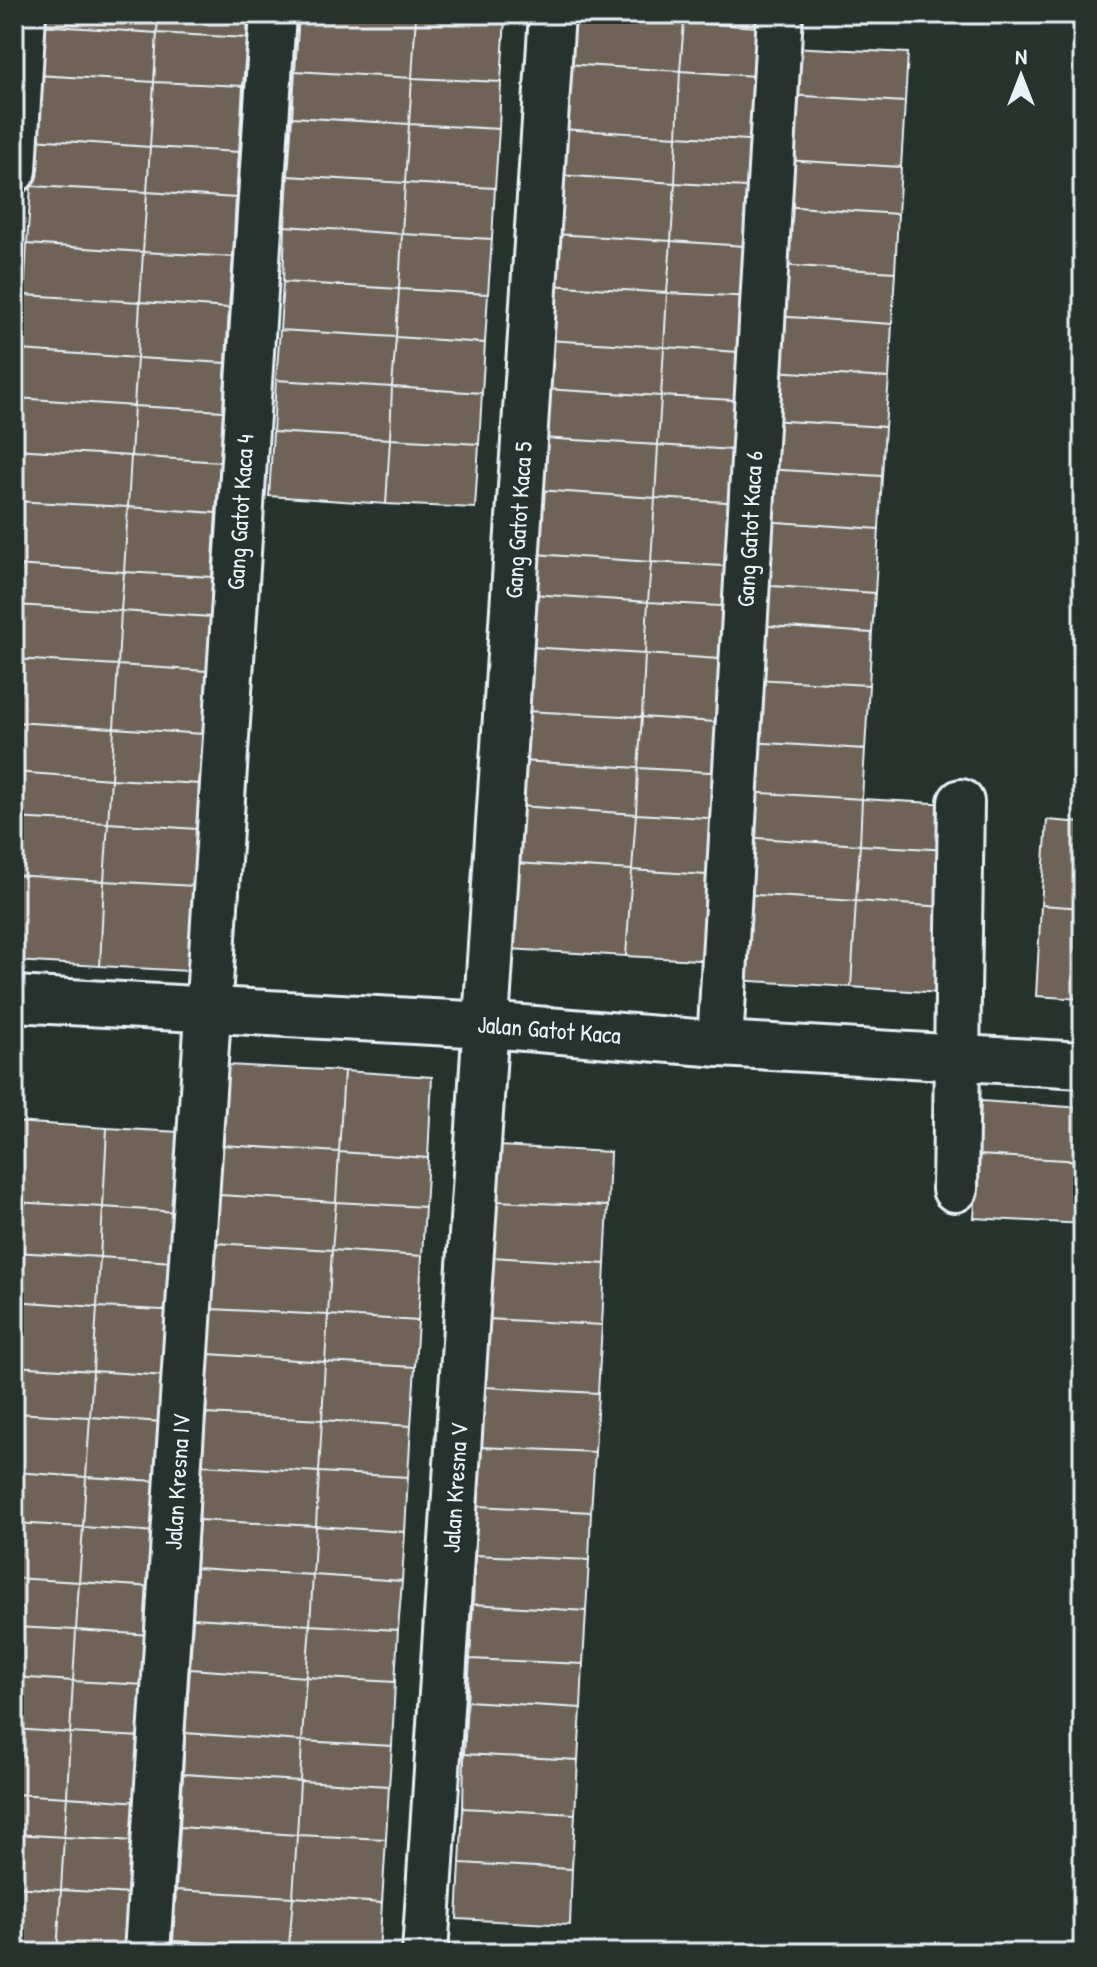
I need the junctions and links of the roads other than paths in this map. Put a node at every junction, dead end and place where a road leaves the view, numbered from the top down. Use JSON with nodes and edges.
{"nodes":[{"id":1,"x":23,"y":14,"type":"edge"},
{"id":2,"x":273,"y":14,"type":"edge"},
{"id":3,"x":552,"y":14,"type":"edge"},
{"id":4,"x":780,"y":14,"type":"edge"},
{"id":5,"x":14,"y":170,"type":"edge"},
{"id":6,"x":961,"y":802,"type":"dead end"},
{"id":7,"x":14,"y":999,"type":"edge"},
{"id":8,"x":207,"y":1011,"type":"junction"},
{"id":9,"x":487,"y":1025,"type":"junction"},
{"id":10,"x":720,"y":1044,"type":"junction"},
{"id":11,"x":958,"y":1056,"type":"junction"},
{"id":12,"x":1083,"y":1065,"type":"edge"},
{"id":13,"x":955,"y":1189,"type":"dead end"},
{"id":14,"x":147,"y":1953,"type":"edge"},
{"id":15,"x":425,"y":1953,"type":"edge"}],
"edges":[{"from":1,"to":5,"type":"street"},
{"from":2,"to":8,"type":"street","name":"Gang Gatot Kaca 4"},
{"from":3,"to":9,"type":"street","name":"Gang Gatot Kaca 5"},
{"from":4,"to":10,"type":"street","name":"Gang Gatot Kaca 6"},
{"from":6,"to":11,"type":"street"},
{"from":7,"to":8,"type":"street","name":"Jalan Gatot Kaca"},
{"from":8,"to":9,"type":"street","name":"Jalan Gatot Kaca"},
{"from":8,"to":14,"type":"street","name":"Jalan Kresna IV"},
{"from":9,"to":10,"type":"street","name":"Jalan Gatot Kaca"},
{"from":9,"to":15,"type":"street","name":"Jalan Kresna V"},
{"from":10,"to":11,"type":"street","name":"Jalan Gatot Kaca"},
{"from":11,"to":12,"type":"street","name":"Jalan Gatot Kaca"},
{"from":11,"to":13,"type":"street"}]}
